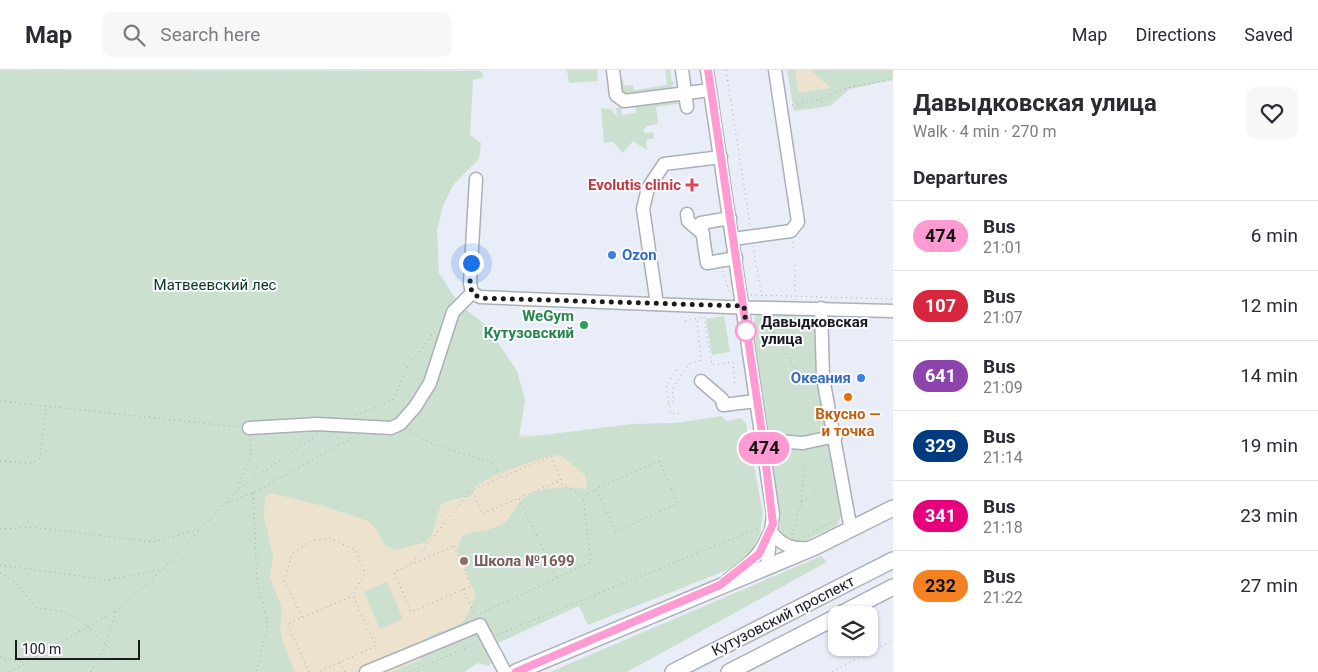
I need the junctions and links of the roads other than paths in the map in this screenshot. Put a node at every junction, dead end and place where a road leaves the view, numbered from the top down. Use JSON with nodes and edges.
{"nodes":[{"id":1,"x":613,"y":70,"type":"edge"},
{"id":2,"x":682,"y":70,"type":"edge"},
{"id":3,"x":708,"y":70,"type":"edge"},
{"id":4,"x":775,"y":70,"type":"edge"},
{"id":5,"x":710,"y":90,"type":"junction"},
{"id":6,"x":685,"y":93,"type":"junction"},
{"id":7,"x":687,"y":107,"type":"dead end"},
{"id":8,"x":720,"y":154,"type":"junction"},
{"id":9,"x":658,"y":161,"type":"dead end"},
{"id":10,"x":476,"y":179,"type":"dead end"},
{"id":11,"x":687,"y":214,"type":"dead end"},
{"id":12,"x":730,"y":218,"type":"junction"},
{"id":13,"x":702,"y":234,"type":"junction"},
{"id":14,"x":733,"y":239,"type":"junction"},
{"id":15,"x":736,"y":258,"type":"junction"},
{"id":16,"x":472,"y":293,"type":"junction"},
{"id":17,"x":743,"y":301,"type":"junction"},
{"id":18,"x":657,"y":304,"type":"junction"},
{"id":19,"x":821,"y":308,"type":"junction"},
{"id":20,"x":893,"y":310,"type":"edge"},
{"id":21,"x":701,"y":381,"type":"dead end"},
{"id":22,"x":756,"y":401,"type":"junction"},
{"id":23,"x":249,"y":428,"type":"road end"},
{"id":24,"x":834,"y":437,"type":"junction"},
{"id":25,"x":763,"y":440,"type":"junction"},
{"id":26,"x":893,"y":508,"type":"edge"},
{"id":27,"x":769,"y":529,"type":"junction"},
{"id":28,"x":851,"y":530,"type":"junction"},
{"id":29,"x":815,"y":547,"type":"junction"},
{"id":30,"x":893,"y":560,"type":"edge"},
{"id":31,"x":767,"y":566,"type":"junction"},
{"id":32,"x":720,"y":585,"type":"junction"},
{"id":33,"x":893,"y":587,"type":"edge"},
{"id":34,"x":857,"y":606,"type":"edge"},
{"id":35,"x":828,"y":621,"type":"edge"},
{"id":36,"x":366,"y":672,"type":"edge"},
{"id":37,"x":505,"y":672,"type":"edge"},
{"id":38,"x":516,"y":672,"type":"edge"},
{"id":39,"x":673,"y":672,"type":"edge"},
{"id":40,"x":729,"y":672,"type":"edge"}],
"edges":[{"from":1,"to":6,"type":"street"},
{"from":2,"to":6,"type":"street"},
{"from":3,"to":5,"type":"street"},
{"from":4,"to":14,"type":"street"},
{"from":5,"to":6,"type":"street"},
{"from":5,"to":8,"type":"street"},
{"from":6,"to":7,"type":"street"},
{"from":8,"to":9,"type":"street"},
{"from":8,"to":12,"type":"street"},
{"from":8,"to":18,"type":"street"},
{"from":10,"to":16,"type":"street"},
{"from":11,"to":13,"type":"street"},
{"from":12,"to":13,"type":"street"},
{"from":12,"to":14,"type":"street"},
{"from":13,"to":15,"type":"street"},
{"from":14,"to":15,"type":"street"},
{"from":15,"to":17,"type":"street"},
{"from":16,"to":18,"type":"street"},
{"from":16,"to":23,"type":"street"},
{"from":17,"to":18,"type":"street"},
{"from":17,"to":19,"type":"street"},
{"from":17,"to":22,"type":"street"},
{"from":19,"to":20,"type":"street"},
{"from":19,"to":24,"type":"street"},
{"from":21,"to":22,"type":"street"},
{"from":22,"to":25,"type":"street"},
{"from":24,"to":25,"type":"street"},
{"from":24,"to":28,"type":"street"},
{"from":25,"to":27,"type":"street"},
{"from":26,"to":28,"type":"main road"},
{"from":27,"to":29,"type":"street"},
{"from":27,"to":31,"type":"street"},
{"from":27,"to":32,"type":"street"},
{"from":28,"to":29,"type":"main road"},
{"from":29,"to":31,"type":"main road"},
{"from":30,"to":39,"type":"main road","name":"Кутузовский проспект"},
{"from":31,"to":32,"type":"main road"},
{"from":32,"to":38,"type":"main road"},
{"from":33,"to":34,"type":"main road","name":"Кутузовский проспект"},
{"from":35,"to":40,"type":"main road","name":"Кутузовский проспект"},
{"from":36,"to":37,"type":"street"}]}
